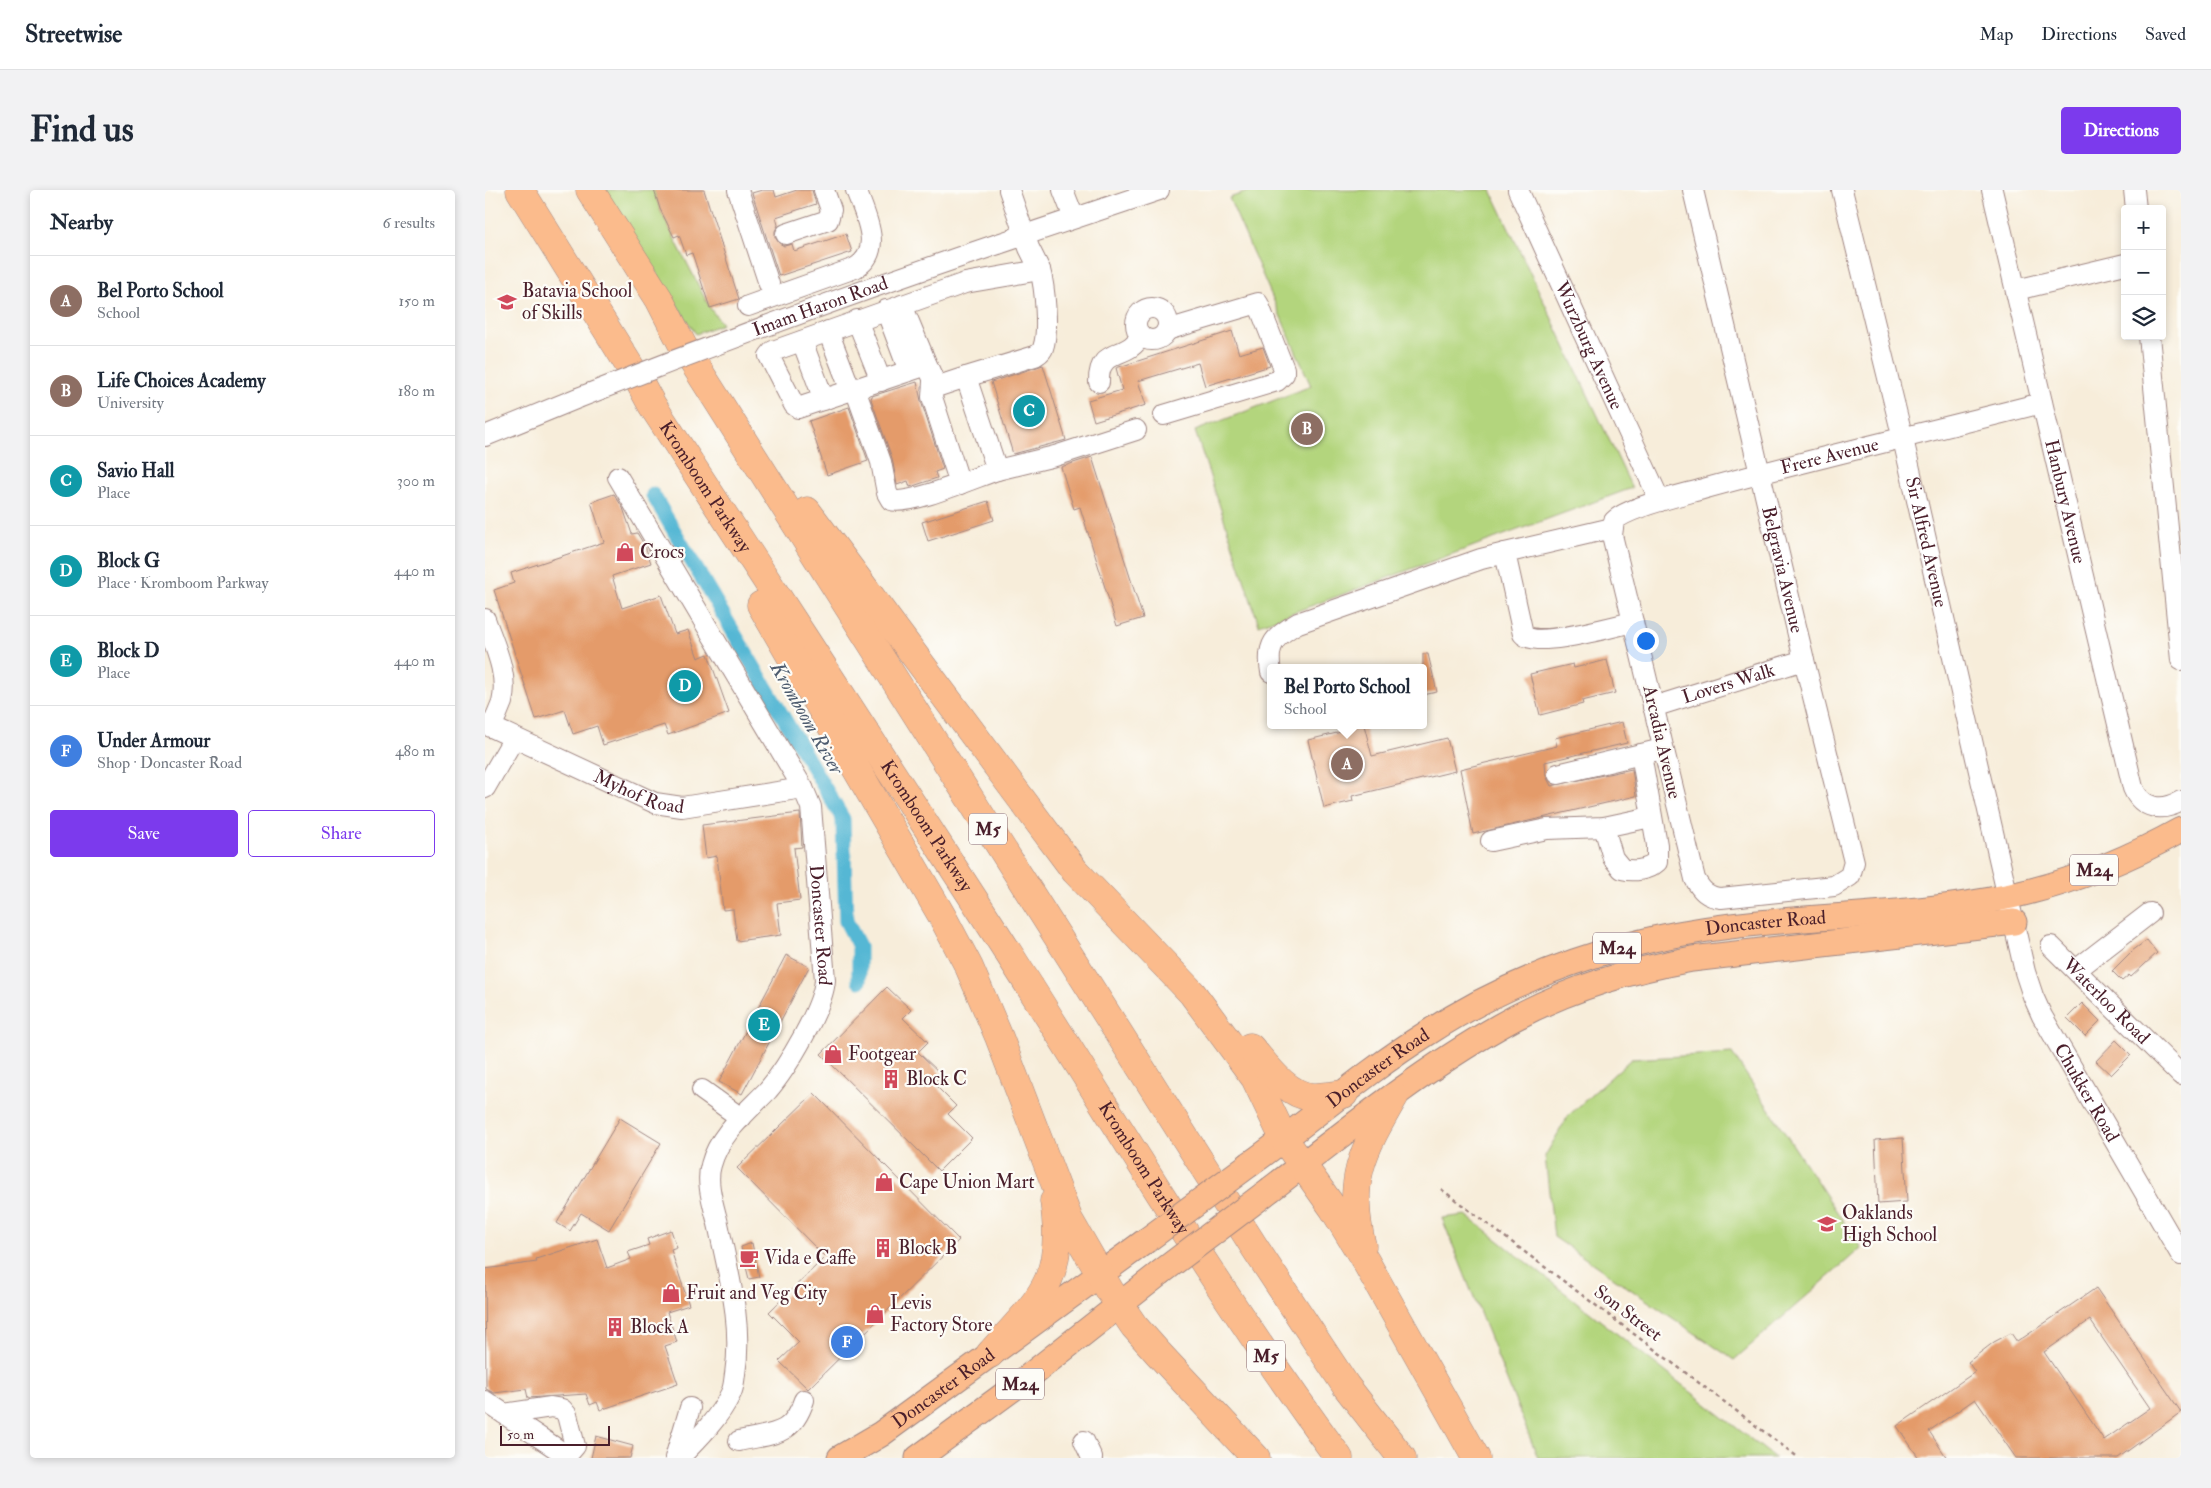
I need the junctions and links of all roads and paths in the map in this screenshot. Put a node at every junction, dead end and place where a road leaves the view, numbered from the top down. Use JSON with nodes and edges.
{"nodes":[{"id":1,"x":521,"y":190,"type":"edge"},
{"id":2,"x":590,"y":190,"type":"edge"},
{"id":3,"x":738,"y":190,"type":"edge"},
{"id":4,"x":824,"y":190,"type":"edge"},
{"id":5,"x":857,"y":190,"type":"edge"},
{"id":6,"x":1009,"y":190,"type":"edge"},
{"id":7,"x":1063,"y":190,"type":"edge"},
{"id":8,"x":1159,"y":190,"type":"edge"},
{"id":9,"x":1518,"y":190,"type":"edge"},
{"id":10,"x":1693,"y":190,"type":"edge"},
{"id":11,"x":1842,"y":190,"type":"edge"},
{"id":12,"x":1992,"y":190,"type":"edge"},
{"id":13,"x":2134,"y":190,"type":"edge"},
{"id":14,"x":2136,"y":205,"type":"edge"},
{"id":15,"x":1073,"y":218,"type":"junction"},
{"id":16,"x":786,"y":234,"type":"dead end"},
{"id":17,"x":1025,"y":235,"type":"junction"},
{"id":18,"x":2121,"y":265,"type":"edge"},
{"id":19,"x":1040,"y":270,"type":"junction"},
{"id":20,"x":769,"y":284,"type":"dead end"},
{"id":21,"x":2016,"y":290,"type":"junction"},
{"id":22,"x":659,"y":299,"type":"junction"},
{"id":23,"x":748,"y":306,"type":"dead end"},
{"id":24,"x":894,"y":307,"type":"junction"},
{"id":25,"x":857,"y":320,"type":"junction"},
{"id":26,"x":1167,"y":330,"type":"junction"},
{"id":27,"x":828,"y":331,"type":"junction"},
{"id":28,"x":1141,"y":335,"type":"junction"},
{"id":29,"x":2150,"y":340,"type":"edge"},
{"id":30,"x":801,"y":341,"type":"junction"},
{"id":31,"x":923,"y":373,"type":"junction"},
{"id":32,"x":966,"y":377,"type":"junction"},
{"id":33,"x":881,"y":381,"type":"junction"},
{"id":34,"x":1099,"y":382,"type":"dead end"},
{"id":35,"x":853,"y":390,"type":"junction"},
{"id":36,"x":824,"y":400,"type":"junction"},
{"id":37,"x":2042,"y":403,"type":"junction"},
{"id":38,"x":652,"y":405,"type":"junction"},
{"id":39,"x":1164,"y":415,"type":"dead end"},
{"id":40,"x":1137,"y":430,"type":"dead end"},
{"id":41,"x":485,"y":436,"type":"edge"},
{"id":42,"x":1903,"y":439,"type":"junction"},
{"id":43,"x":997,"y":470,"type":"junction"},
{"id":44,"x":1761,"y":473,"type":"junction"},
{"id":45,"x":618,"y":477,"type":"dead end"},
{"id":46,"x":960,"y":484,"type":"junction"},
{"id":47,"x":2173,"y":496,"type":"edge"},
{"id":48,"x":1660,"y":501,"type":"junction"},
{"id":49,"x":1615,"y":522,"type":"junction"},
{"id":50,"x":1505,"y":553,"type":"junction"},
{"id":51,"x":485,"y":619,"type":"edge"},
{"id":52,"x":1633,"y":622,"type":"junction"},
{"id":53,"x":1804,"y":660,"type":"junction"},
{"id":54,"x":2181,"y":660,"type":"edge"},
{"id":55,"x":1270,"y":664,"type":"edge"},
{"id":56,"x":1653,"y":707,"type":"junction"},
{"id":57,"x":488,"y":726,"type":"edge"},
{"id":58,"x":514,"y":738,"type":"junction"},
{"id":59,"x":1663,"y":748,"type":"junction"},
{"id":60,"x":1641,"y":754,"type":"junction"},
{"id":61,"x":1558,"y":774,"type":"dead end"},
{"id":62,"x":485,"y":788,"type":"edge"},
{"id":63,"x":803,"y":788,"type":"junction"},
{"id":64,"x":2181,"y":801,"type":"edge"},
{"id":65,"x":1651,"y":817,"type":"junction"},
{"id":66,"x":1605,"y":826,"type":"junction"},
{"id":67,"x":2181,"y":830,"type":"edge"},
{"id":68,"x":1491,"y":841,"type":"dead end"},
{"id":69,"x":1779,"y":891,"type":"joint"},
{"id":70,"x":2009,"y":897,"type":"junction"},
{"id":71,"x":2150,"y":913,"type":"dead end"},
{"id":72,"x":2014,"y":922,"type":"junction"},
{"id":73,"x":2051,"y":946,"type":"dead end"},
{"id":74,"x":2076,"y":970,"type":"junction"},
{"id":75,"x":1192,"y":993,"type":"junction"},
{"id":76,"x":2181,"y":1075,"type":"edge"},
{"id":77,"x":702,"y":1090,"type":"dead end"},
{"id":78,"x":1344,"y":1094,"type":"junction"},
{"id":79,"x":1394,"y":1097,"type":"junction"},
{"id":80,"x":741,"y":1118,"type":"junction"},
{"id":81,"x":1285,"y":1139,"type":"junction"},
{"id":82,"x":1303,"y":1164,"type":"junction"},
{"id":83,"x":1050,"y":1171,"type":"junction"},
{"id":84,"x":1441,"y":1189,"type":"dead end"},
{"id":85,"x":2181,"y":1255,"type":"edge"},
{"id":86,"x":1366,"y":1262,"type":"junction"},
{"id":87,"x":1100,"y":1275,"type":"junction"},
{"id":88,"x":1119,"y":1306,"type":"junction"},
{"id":89,"x":991,"y":1354,"type":"junction"},
{"id":90,"x":803,"y":1400,"type":"dead end"},
{"id":91,"x":485,"y":1402,"type":"edge"},
{"id":92,"x":690,"y":1408,"type":"dead end"},
{"id":93,"x":504,"y":1414,"type":"dead end"},
{"id":94,"x":739,"y":1442,"type":"dead end"},
{"id":95,"x":675,"y":1458,"type":"edge"},
{"id":96,"x":679,"y":1458,"type":"edge"},
{"id":97,"x":841,"y":1458,"type":"edge"},
{"id":98,"x":918,"y":1458,"type":"edge"},
{"id":99,"x":1256,"y":1458,"type":"edge"},
{"id":100,"x":1339,"y":1458,"type":"edge"},
{"id":101,"x":1402,"y":1458,"type":"edge"},
{"id":102,"x":1476,"y":1458,"type":"edge"},
{"id":103,"x":1799,"y":1458,"type":"edge"}],
"edges":[{"from":1,"to":38,"type":"highway","name":"Kromboom Parkway","number":"M5"},
{"from":2,"to":22,"type":"highway","number":"M5"},
{"from":3,"to":20,"type":"street"},
{"from":4,"to":16,"type":"street"},
{"from":5,"to":23,"type":"street"},
{"from":6,"to":17,"type":"street"},
{"from":7,"to":15,"type":"street"},
{"from":8,"to":15,"type":"street","name":"Imam Haron Road"},
{"from":9,"to":48,"type":"street","name":"Wurzburg Avenue"},
{"from":10,"to":44,"type":"street","name":"Belgravia Avenue"},
{"from":11,"to":42,"type":"street","name":"Sir Alfred Avenue"},
{"from":12,"to":21,"type":"street","name":"Hanbury Avenue"},
{"from":13,"to":14,"type":"street"},
{"from":15,"to":17,"type":"street","name":"Imam Haron Road"},
{"from":17,"to":19,"type":"street"},
{"from":17,"to":41,"type":"street","name":"Imam Haron Road","bridge":true},
{"from":18,"to":21,"type":"street"},
{"from":19,"to":24,"type":"street"},
{"from":19,"to":32,"type":"street"},
{"from":21,"to":37,"type":"street","name":"Hanbury Avenue"},
{"from":22,"to":75,"type":"highway"},
{"from":22,"to":101,"type":"highway","number":"M5"},
{"from":24,"to":25,"type":"street"},
{"from":24,"to":31,"type":"street"},
{"from":25,"to":27,"type":"street"},
{"from":25,"to":33,"type":"street"},
{"from":26,"to":28,"type":"street"},
{"from":26,"to":28,"type":"street"},
{"from":26,"to":39,"type":"street"},
{"from":27,"to":30,"type":"street"},
{"from":27,"to":35,"type":"street"},
{"from":28,"to":34,"type":"street"},
{"from":29,"to":47,"type":"street"},
{"from":30,"to":36,"type":"street"},
{"from":30,"to":36,"type":"street"},
{"from":31,"to":32,"type":"street"},
{"from":31,"to":33,"type":"street"},
{"from":31,"to":46,"type":"street"},
{"from":32,"to":43,"type":"street"},
{"from":33,"to":35,"type":"street"},
{"from":35,"to":36,"type":"street"},
{"from":35,"to":46,"type":"street"},
{"from":37,"to":42,"type":"street","name":"Frere Avenue"},
{"from":37,"to":64,"type":"street","name":"Hanbury Avenue"},
{"from":38,"to":83,"type":"highway"},
{"from":38,"to":100,"type":"highway","name":"Kromboom Parkway","number":"M5"},
{"from":40,"to":43,"type":"street"},
{"from":42,"to":44,"type":"street","name":"Frere Avenue"},
{"from":42,"to":70,"type":"street","name":"Sir Alfred Avenue"},
{"from":43,"to":46,"type":"street"},
{"from":44,"to":48,"type":"street","name":"Frere Avenue"},
{"from":44,"to":53,"type":"street","name":"Belgravia Avenue"},
{"from":45,"to":63,"type":"street","name":"Doncaster Road"},
{"from":47,"to":54,"type":"street"},
{"from":48,"to":49,"type":"street","name":"Frere Avenue"},
{"from":49,"to":50,"type":"street","name":"Frere Avenue"},
{"from":49,"to":52,"type":"street","name":"Arcadia Avenue"},
{"from":50,"to":52,"type":"street"},
{"from":50,"to":55,"type":"street","name":"Frere Avenue"},
{"from":51,"to":57,"type":"street"},
{"from":52,"to":56,"type":"street","name":"Arcadia Avenue"},
{"from":53,"to":56,"type":"street","name":"Lovers Walk"},
{"from":53,"to":69,"type":"street","name":"Belgravia Avenue"},
{"from":56,"to":59,"type":"street","name":"Arcadia Avenue"},
{"from":57,"to":58,"type":"street","name":"Myhof Road"},
{"from":58,"to":62,"type":"street"},
{"from":58,"to":63,"type":"street","name":"Myhof Road"},
{"from":59,"to":60,"type":"street"},
{"from":59,"to":69,"type":"street","name":"Arcadia Avenue"},
{"from":60,"to":61,"type":"street"},
{"from":60,"to":65,"type":"street"},
{"from":63,"to":80,"type":"street","name":"Doncaster Road"},
{"from":65,"to":66,"type":"street"},
{"from":65,"to":66,"type":"street"},
{"from":66,"to":68,"type":"street"},
{"from":67,"to":70,"type":"main road","number":"M24"},
{"from":70,"to":72,"type":"street","name":"Sir Alfred Avenue"},
{"from":70,"to":78,"type":"main road","name":"Doncaster Road","number":"M24"},
{"from":71,"to":74,"type":"street"},
{"from":72,"to":79,"type":"main road","name":"Doncaster Road","number":"M24"},
{"from":72,"to":85,"type":"street","name":"Chukker Road"},
{"from":73,"to":74,"type":"street","name":"Waterloo Road"},
{"from":74,"to":76,"type":"street","name":"Waterloo Road"},
{"from":75,"to":78,"type":"highway"},
{"from":75,"to":81,"type":"highway"},
{"from":77,"to":80,"type":"street"},
{"from":78,"to":81,"type":"main road","name":"Doncaster Road","number":"M24"},
{"from":79,"to":82,"type":"main road","name":"Doncaster Road","number":"M24"},
{"from":79,"to":86,"type":"highway"},
{"from":80,"to":96,"type":"street","name":"Doncaster Road"},
{"from":81,"to":82,"type":"highway"},
{"from":81,"to":87,"type":"main road","name":"Doncaster Road","number":"M24","bridge":true},
{"from":82,"to":86,"type":"highway"},
{"from":82,"to":88,"type":"main road","name":"Doncaster Road","number":"M24","bridge":true},
{"from":83,"to":87,"type":"highway"},
{"from":83,"to":89,"type":"highway"},
{"from":84,"to":103,"type":"path","name":"Son Street"},
{"from":86,"to":102,"type":"highway"},
{"from":87,"to":88,"type":"highway"},
{"from":87,"to":89,"type":"main road","name":"Doncaster Road","number":"M24"},
{"from":88,"to":98,"type":"main road","name":"Doncaster Road","number":"M24"},
{"from":88,"to":99,"type":"highway"},
{"from":89,"to":97,"type":"main road","name":"Doncaster Road","number":"M24"},
{"from":90,"to":94,"type":"street"},
{"from":91,"to":93,"type":"street"},
{"from":92,"to":95,"type":"street"}]}
